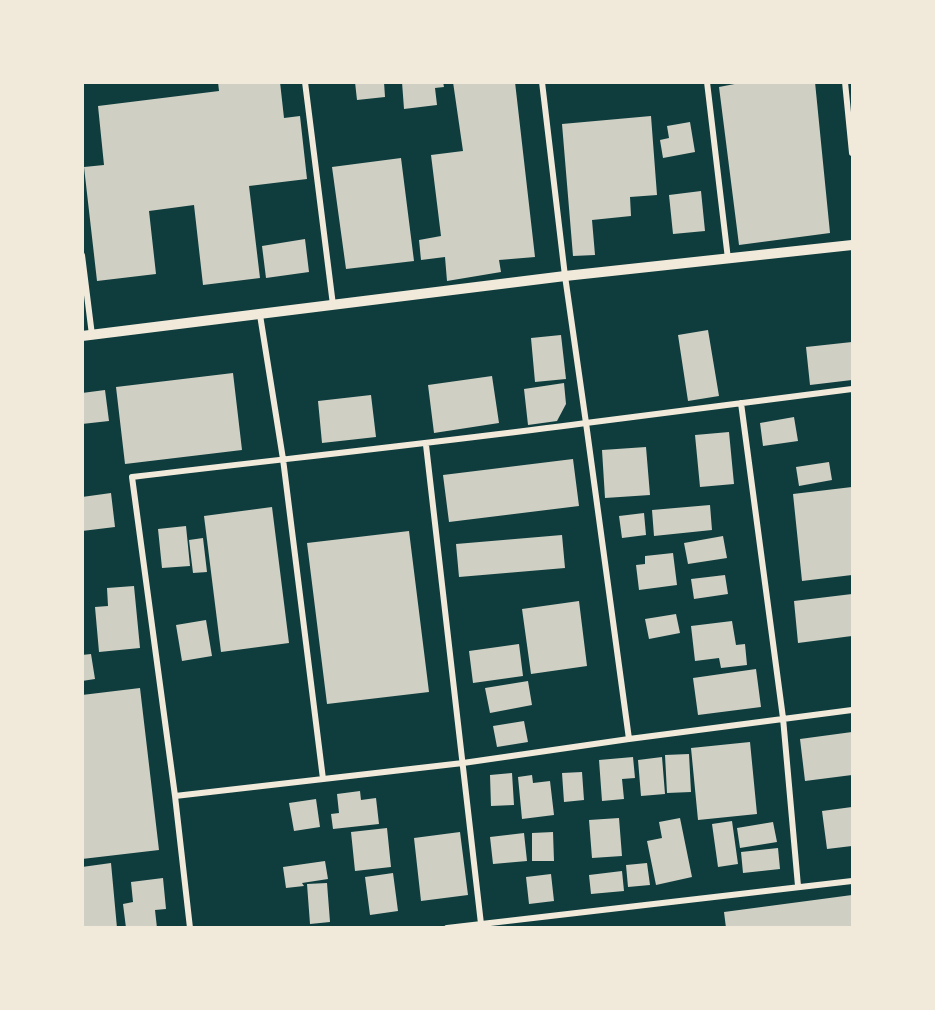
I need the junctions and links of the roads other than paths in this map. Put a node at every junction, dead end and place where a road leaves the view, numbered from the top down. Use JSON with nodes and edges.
{"nodes":[{"id":1,"x":305,"y":82,"type":"edge"},
{"id":2,"x":542,"y":82,"type":"edge"},
{"id":3,"x":707,"y":82,"type":"edge"},
{"id":4,"x":845,"y":82,"type":"edge"},
{"id":5,"x":852,"y":153,"type":"edge"},
{"id":6,"x":852,"y":245,"type":"edge"},
{"id":7,"x":82,"y":255,"type":"edge"},
{"id":8,"x":728,"y":259,"type":"junction"},
{"id":9,"x":565,"y":276,"type":"junction"},
{"id":10,"x":333,"y":306,"type":"junction"},
{"id":11,"x":260,"y":315,"type":"junction"},
{"id":12,"x":87,"y":335,"type":"edge"},
{"id":13,"x":852,"y":389,"type":"edge"},
{"id":14,"x":741,"y":403,"type":"junction"},
{"id":15,"x":586,"y":423,"type":"junction"},
{"id":16,"x":426,"y":444,"type":"junction"},
{"id":17,"x":283,"y":459,"type":"junction"},
{"id":18,"x":852,"y":710,"type":"edge"},
{"id":19,"x":783,"y":718,"type":"junction"},
{"id":20,"x":629,"y":739,"type":"junction"},
{"id":21,"x":463,"y":763,"type":"junction"},
{"id":22,"x":322,"y":780,"type":"junction"},
{"id":23,"x":175,"y":796,"type":"junction"},
{"id":24,"x":852,"y":881,"type":"edge"},
{"id":25,"x":798,"y":886,"type":"junction"},
{"id":26,"x":481,"y":924,"type":"junction"},
{"id":27,"x":190,"y":927,"type":"edge"},
{"id":28,"x":447,"y":927,"type":"edge"}],
"edges":[{"from":1,"to":10,"type":"street"},
{"from":2,"to":9,"type":"street"},
{"from":3,"to":8,"type":"street"},
{"from":4,"to":5,"type":"street"},
{"from":6,"to":8,"type":"street"},
{"from":7,"to":12,"type":"street"},
{"from":8,"to":9,"type":"street"},
{"from":9,"to":10,"type":"street"},
{"from":9,"to":15,"type":"street"},
{"from":10,"to":11,"type":"street"},
{"from":11,"to":12,"type":"street"},
{"from":11,"to":17,"type":"street"},
{"from":13,"to":14,"type":"street"},
{"from":14,"to":15,"type":"street"},
{"from":14,"to":19,"type":"street"},
{"from":15,"to":16,"type":"street"},
{"from":15,"to":20,"type":"street"},
{"from":16,"to":17,"type":"street"},
{"from":16,"to":21,"type":"street"},
{"from":17,"to":22,"type":"street"},
{"from":17,"to":23,"type":"street"},
{"from":18,"to":19,"type":"street"},
{"from":19,"to":20,"type":"street"},
{"from":19,"to":25,"type":"street"},
{"from":20,"to":21,"type":"street"},
{"from":21,"to":22,"type":"street"},
{"from":21,"to":26,"type":"street"},
{"from":22,"to":23,"type":"street"},
{"from":23,"to":27,"type":"street"},
{"from":24,"to":25,"type":"street"},
{"from":25,"to":26,"type":"street"},
{"from":26,"to":28,"type":"street"}]}
